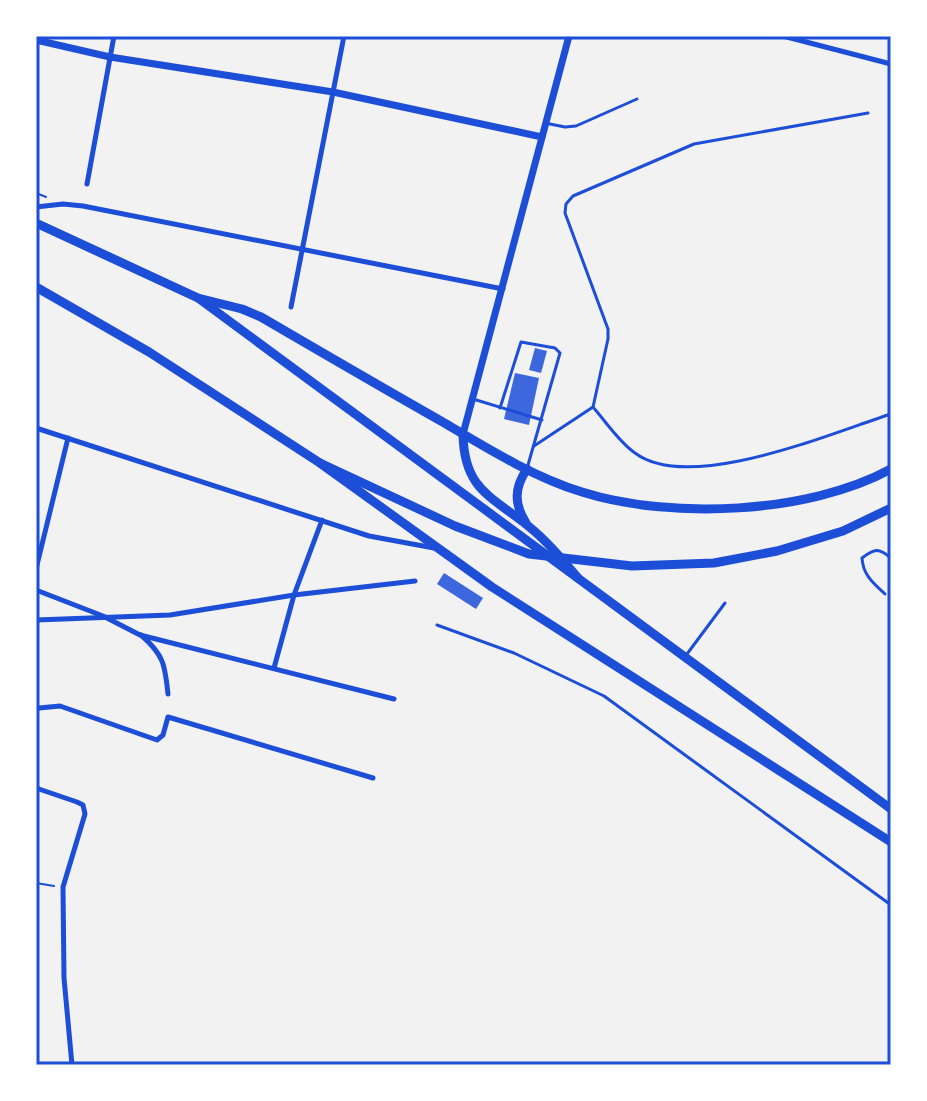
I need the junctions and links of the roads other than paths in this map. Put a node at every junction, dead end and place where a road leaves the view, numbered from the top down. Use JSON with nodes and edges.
{"nodes":[{"id":1,"x":114,"y":36,"type":"edge"},
{"id":2,"x":344,"y":36,"type":"edge"},
{"id":3,"x":569,"y":36,"type":"edge"},
{"id":4,"x":783,"y":36,"type":"edge"},
{"id":5,"x":36,"y":40,"type":"edge"},
{"id":6,"x":110,"y":57,"type":"junction"},
{"id":7,"x":891,"y":64,"type":"edge"},
{"id":8,"x":333,"y":92,"type":"junction"},
{"id":9,"x":637,"y":99,"type":"dead end"},
{"id":10,"x":868,"y":113,"type":"dead end"},
{"id":11,"x":545,"y":123,"type":"junction"},
{"id":12,"x":542,"y":137,"type":"junction"},
{"id":13,"x":87,"y":184,"type":"dead end"},
{"id":14,"x":36,"y":207,"type":"edge"},
{"id":15,"x":36,"y":223,"type":"edge"},
{"id":16,"x":303,"y":250,"type":"junction"},
{"id":17,"x":36,"y":287,"type":"edge"},
{"id":18,"x":503,"y":289,"type":"junction"},
{"id":19,"x":198,"y":298,"type":"junction"},
{"id":20,"x":291,"y":307,"type":"dead end"},
{"id":21,"x":473,"y":399,"type":"junction"},
{"id":22,"x":593,"y":407,"type":"junction"},
{"id":23,"x":500,"y":408,"type":"junction"},
{"id":24,"x":891,"y":414,"type":"edge"},
{"id":25,"x":542,"y":420,"type":"junction"},
{"id":26,"x":36,"y":428,"type":"edge"},
{"id":27,"x":463,"y":434,"type":"junction"},
{"id":28,"x":68,"y":438,"type":"junction"},
{"id":29,"x":534,"y":446,"type":"junction"},
{"id":30,"x":320,"y":463,"type":"junction"},
{"id":31,"x":527,"y":469,"type":"junction"},
{"id":32,"x":891,"y":469,"type":"edge"},
{"id":33,"x":891,"y":508,"type":"edge"},
{"id":34,"x":322,"y":520,"type":"junction"},
{"id":35,"x":528,"y":526,"type":"junction"},
{"id":36,"x":439,"y":549,"type":"junction"},
{"id":37,"x":891,"y":558,"type":"edge"},
{"id":38,"x":36,"y":569,"type":"edge"},
{"id":39,"x":578,"y":578,"type":"junction"},
{"id":40,"x":415,"y":581,"type":"dead end"},
{"id":41,"x":36,"y":590,"type":"edge"},
{"id":42,"x":885,"y":594,"type":"dead end"},
{"id":43,"x":294,"y":595,"type":"junction"},
{"id":44,"x":725,"y":603,"type":"dead end"},
{"id":45,"x":103,"y":616,"type":"junction"},
{"id":46,"x":36,"y":620,"type":"edge"},
{"id":47,"x":437,"y":625,"type":"dead end"},
{"id":48,"x":140,"y":635,"type":"junction"},
{"id":49,"x":685,"y":657,"type":"junction"},
{"id":50,"x":274,"y":668,"type":"junction"},
{"id":51,"x":168,"y":694,"type":"dead end"},
{"id":52,"x":394,"y":699,"type":"dead end"},
{"id":53,"x":38,"y":709,"type":"edge"},
{"id":54,"x":373,"y":778,"type":"dead end"},
{"id":55,"x":36,"y":788,"type":"edge"},
{"id":56,"x":889,"y":804,"type":"edge"},
{"id":57,"x":891,"y":842,"type":"edge"},
{"id":58,"x":891,"y":905,"type":"edge"},
{"id":59,"x":72,"y":1065,"type":"edge"}],
"edges":[{"from":1,"to":6,"type":"street"},
{"from":2,"to":8,"type":"street"},
{"from":3,"to":11,"type":"street"},
{"from":4,"to":7,"type":"street"},
{"from":5,"to":6,"type":"street"},
{"from":6,"to":8,"type":"street"},
{"from":6,"to":13,"type":"street"},
{"from":8,"to":12,"type":"street"},
{"from":8,"to":16,"type":"street"},
{"from":9,"to":11,"type":"lane"},
{"from":10,"to":22,"type":"lane"},
{"from":11,"to":12,"type":"street"},
{"from":12,"to":18,"type":"street"},
{"from":14,"to":16,"type":"street"},
{"from":15,"to":19,"type":"main road"},
{"from":16,"to":18,"type":"street"},
{"from":16,"to":20,"type":"street"},
{"from":17,"to":30,"type":"main road"},
{"from":18,"to":21,"type":"street"},
{"from":19,"to":27,"type":"main road"},
{"from":19,"to":39,"type":"main road"},
{"from":21,"to":23,"type":"lane"},
{"from":21,"to":27,"type":"street"},
{"from":22,"to":24,"type":"lane"},
{"from":22,"to":29,"type":"lane"},
{"from":23,"to":25,"type":"lane"},
{"from":23,"to":25,"type":"lane"},
{"from":25,"to":29,"type":"lane"},
{"from":26,"to":28,"type":"street"},
{"from":27,"to":31,"type":"main road"},
{"from":27,"to":35,"type":"main road"},
{"from":28,"to":34,"type":"street"},
{"from":28,"to":38,"type":"street"},
{"from":29,"to":31,"type":"lane"},
{"from":30,"to":33,"type":"main road"},
{"from":30,"to":36,"type":"main road"},
{"from":31,"to":32,"type":"main road"},
{"from":31,"to":35,"type":"main road"},
{"from":34,"to":36,"type":"street"},
{"from":34,"to":43,"type":"street"},
{"from":35,"to":39,"type":"main road"},
{"from":36,"to":57,"type":"main road"},
{"from":37,"to":42,"type":"lane"},
{"from":39,"to":49,"type":"main road"},
{"from":40,"to":43,"type":"street"},
{"from":41,"to":45,"type":"street"},
{"from":43,"to":45,"type":"street"},
{"from":43,"to":50,"type":"street"},
{"from":44,"to":49,"type":"lane"},
{"from":45,"to":46,"type":"street"},
{"from":45,"to":48,"type":"street"},
{"from":47,"to":58,"type":"lane"},
{"from":48,"to":50,"type":"street"},
{"from":48,"to":51,"type":"street"},
{"from":49,"to":56,"type":"main road"},
{"from":50,"to":52,"type":"street"},
{"from":53,"to":54,"type":"street"},
{"from":55,"to":59,"type":"street"}]}
